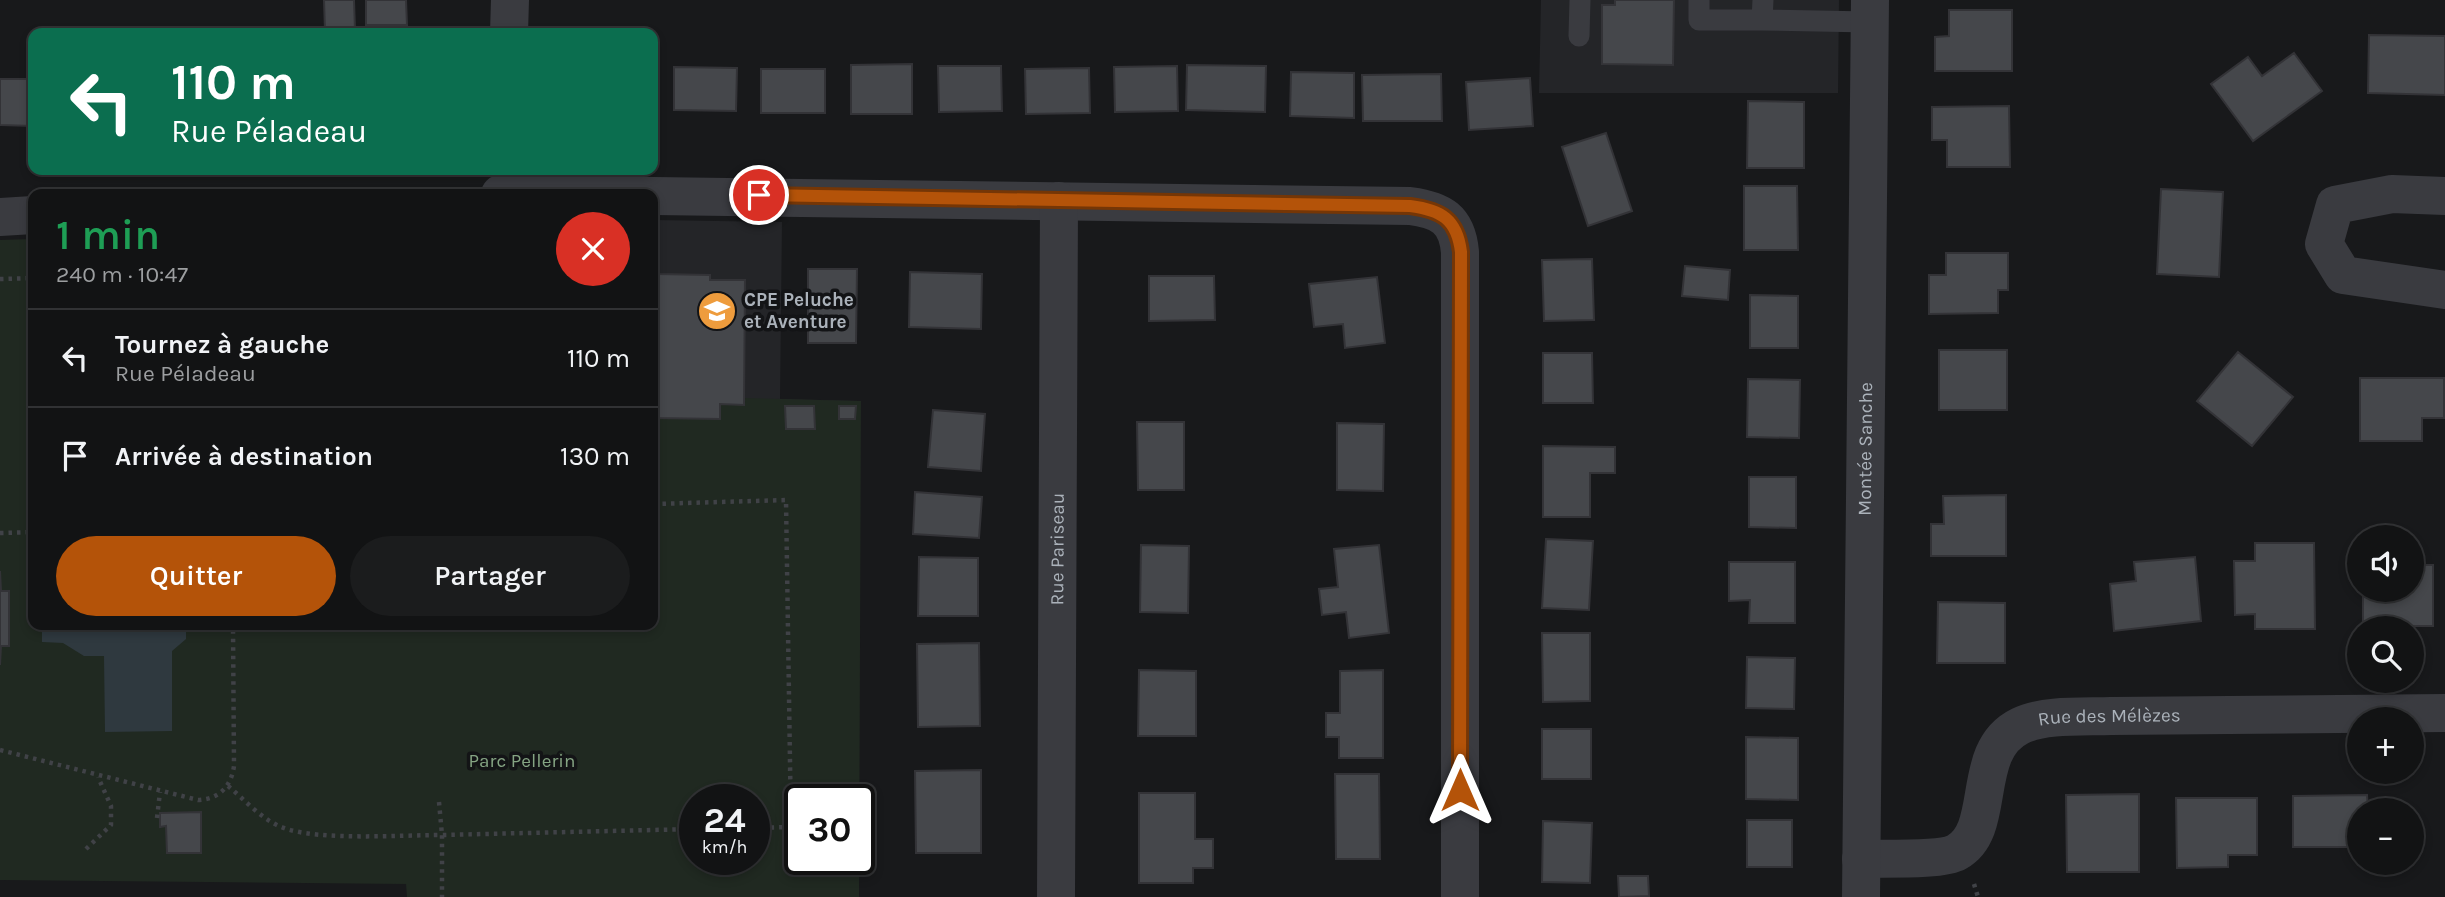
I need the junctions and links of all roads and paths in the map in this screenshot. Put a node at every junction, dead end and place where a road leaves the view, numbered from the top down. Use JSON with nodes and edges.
{"nodes":[{"id":1,"x":510,"y":0,"type":"edge"},
{"id":2,"x":1580,"y":0,"type":"edge"},
{"id":3,"x":1699,"y":0,"type":"edge"},
{"id":4,"x":1762,"y":10,"type":"edge"},
{"id":5,"x":1870,"y":11,"type":"edge"},
{"id":6,"x":509,"y":28,"type":"edge"},
{"id":7,"x":1579,"y":36,"type":"dead end"},
{"id":8,"x":658,"y":196,"type":"edge"},
{"id":9,"x":2445,"y":196,"type":"edge"},
{"id":10,"x":1059,"y":201,"type":"junction"},
{"id":11,"x":28,"y":215,"type":"edge"},
{"id":12,"x":0,"y":217,"type":"edge"},
{"id":13,"x":28,"y":278,"type":"edge"},
{"id":14,"x":0,"y":279,"type":"edge"},
{"id":15,"x":2445,"y":290,"type":"edge"},
{"id":16,"x":658,"y":502,"type":"edge"},
{"id":17,"x":28,"y":532,"type":"edge"},
{"id":18,"x":0,"y":533,"type":"edge"},
{"id":19,"x":233,"y":630,"type":"edge"},
{"id":20,"x":2445,"y":713,"type":"edge"},
{"id":21,"x":0,"y":750,"type":"edge"},
{"id":22,"x":78,"y":772,"type":"junction"},
{"id":23,"x":97,"y":777,"type":"junction"},
{"id":24,"x":76,"y":781,"type":"dead end"},
{"id":25,"x":229,"y":786,"type":"junction"},
{"id":26,"x":160,"y":792,"type":"junction"},
{"id":27,"x":439,"y":802,"type":"dead end"},
{"id":28,"x":156,"y":818,"type":"dead end"},
{"id":29,"x":770,"y":828,"type":"edge"},
{"id":30,"x":679,"y":829,"type":"edge"},
{"id":31,"x":442,"y":835,"type":"junction"},
{"id":32,"x":86,"y":849,"type":"dead end"},
{"id":33,"x":1861,"y":859,"type":"junction"},
{"id":34,"x":442,"y":897,"type":"edge"},
{"id":35,"x":1056,"y":897,"type":"edge"},
{"id":36,"x":1460,"y":897,"type":"edge"},
{"id":37,"x":1861,"y":897,"type":"edge"}],
"edges":[{"from":1,"to":6,"type":"street"},
{"from":2,"to":7,"type":"lane"},
{"from":3,"to":4,"type":"lane"},
{"from":4,"to":5,"type":"lane"},
{"from":5,"to":33,"type":"street","name":"Montée Sanche"},
{"from":8,"to":10,"type":"street"},
{"from":9,"to":15,"type":"street"},
{"from":10,"to":35,"type":"street","name":"Rue Pariseau"},
{"from":10,"to":36,"type":"street"},
{"from":11,"to":12,"type":"street"},
{"from":13,"to":14,"type":"path"},
{"from":16,"to":29,"type":"path"},
{"from":17,"to":18,"type":"path"},
{"from":19,"to":25,"type":"path"},
{"from":20,"to":33,"type":"street","name":"Rue des Mélèzes"},
{"from":21,"to":22,"type":"path"},
{"from":22,"to":23,"type":"path"},
{"from":22,"to":24,"type":"path"},
{"from":23,"to":26,"type":"path"},
{"from":23,"to":32,"type":"path"},
{"from":25,"to":26,"type":"path"},
{"from":25,"to":31,"type":"path"},
{"from":26,"to":28,"type":"path"},
{"from":27,"to":31,"type":"path"},
{"from":30,"to":31,"type":"path"},
{"from":31,"to":34,"type":"path"},
{"from":33,"to":37,"type":"street","name":"Montée Sanche"}]}
